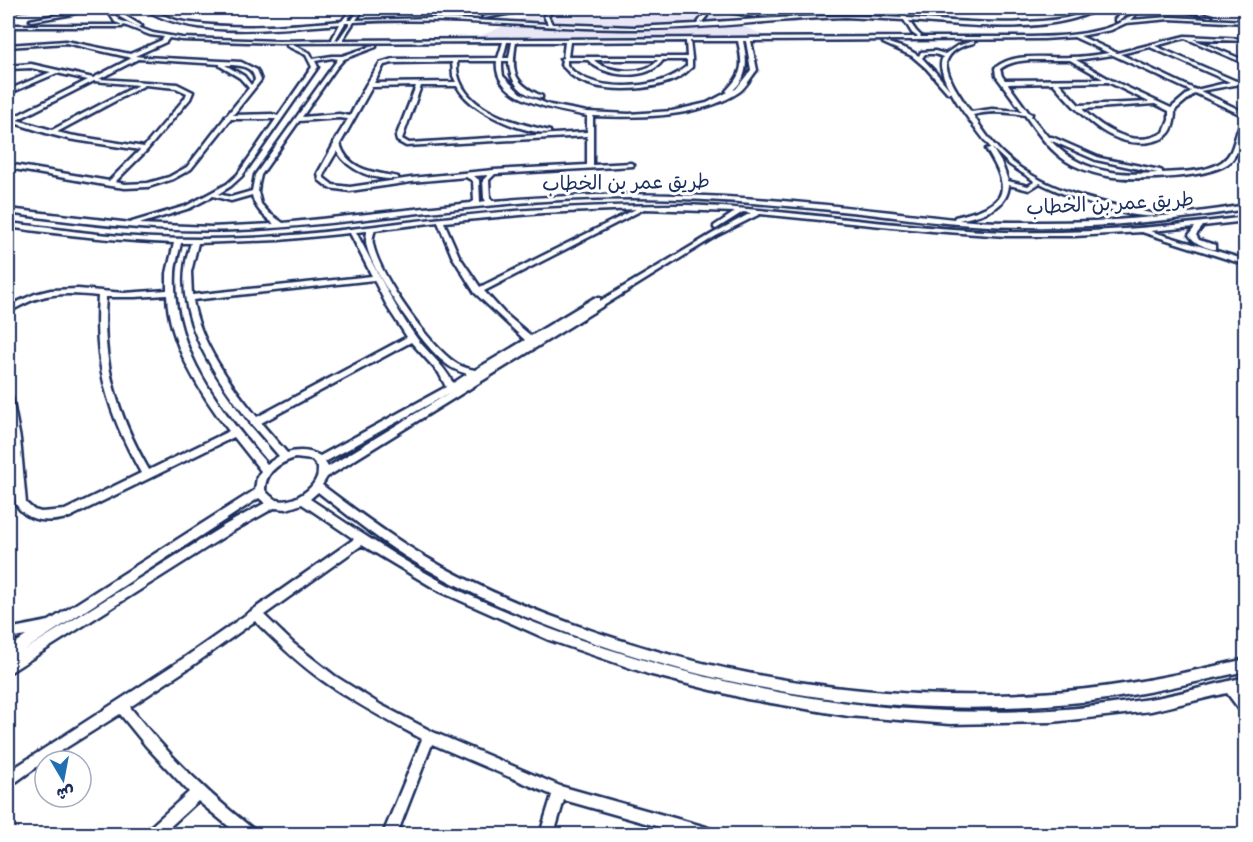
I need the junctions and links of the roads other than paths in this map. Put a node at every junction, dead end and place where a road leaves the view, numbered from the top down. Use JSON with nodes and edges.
{"nodes":[{"id":1,"x":28,"y":8,"type":"edge"},
{"id":2,"x":88,"y":8,"type":"edge"},
{"id":3,"x":108,"y":8,"type":"edge"},
{"id":4,"x":116,"y":8,"type":"edge"},
{"id":5,"x":146,"y":8,"type":"edge"},
{"id":6,"x":152,"y":8,"type":"edge"},
{"id":7,"x":239,"y":8,"type":"edge"},
{"id":8,"x":256,"y":8,"type":"edge"},
{"id":9,"x":354,"y":8,"type":"edge"},
{"id":10,"x":362,"y":8,"type":"edge"},
{"id":11,"x":536,"y":8,"type":"edge"},
{"id":12,"x":553,"y":8,"type":"edge"},
{"id":13,"x":696,"y":8,"type":"edge"},
{"id":14,"x":713,"y":8,"type":"edge"},
{"id":15,"x":892,"y":8,"type":"edge"},
{"id":16,"x":898,"y":8,"type":"edge"},
{"id":17,"x":1092,"y":8,"type":"edge"},
{"id":18,"x":1098,"y":8,"type":"edge"},
{"id":19,"x":1131,"y":8,"type":"edge"},
{"id":20,"x":1140,"y":8,"type":"edge"},
{"id":21,"x":1176,"y":8,"type":"edge"},
{"id":22,"x":8,"y":10,"type":"edge"},
{"id":23,"x":726,"y":11,"type":"junction"},
{"id":24,"x":548,"y":12,"type":"junction"},
{"id":25,"x":704,"y":12,"type":"junction"},
{"id":26,"x":1190,"y":12,"type":"junction"},
{"id":27,"x":901,"y":17,"type":"junction"},
{"id":28,"x":457,"y":18,"type":"junction"},
{"id":29,"x":768,"y":18,"type":"junction"},
{"id":30,"x":380,"y":19,"type":"junction"},
{"id":31,"x":353,"y":20,"type":"junction"},
{"id":32,"x":1192,"y":20,"type":"junction"},
{"id":33,"x":329,"y":21,"type":"junction"},
{"id":34,"x":345,"y":21,"type":"junction"},
{"id":35,"x":1245,"y":21,"type":"edge"},
{"id":36,"x":38,"y":22,"type":"junction"},
{"id":37,"x":1124,"y":22,"type":"junction"},
{"id":38,"x":550,"y":23,"type":"junction"},
{"id":39,"x":699,"y":23,"type":"junction"},
{"id":40,"x":8,"y":24,"type":"edge"},
{"id":41,"x":126,"y":26,"type":"junction"},
{"id":42,"x":1091,"y":33,"type":"junction"},
{"id":43,"x":1071,"y":35,"type":"junction"},
{"id":44,"x":907,"y":36,"type":"junction"},
{"id":45,"x":920,"y":36,"type":"junction"},
{"id":46,"x":167,"y":37,"type":"junction"},
{"id":47,"x":1185,"y":37,"type":"junction"},
{"id":48,"x":182,"y":39,"type":"junction"},
{"id":49,"x":333,"y":39,"type":"junction"},
{"id":50,"x":341,"y":39,"type":"junction"},
{"id":51,"x":998,"y":39,"type":"junction"},
{"id":52,"x":740,"y":40,"type":"junction"},
{"id":53,"x":748,"y":40,"type":"junction"},
{"id":54,"x":858,"y":40,"type":"junction"},
{"id":55,"x":1245,"y":40,"type":"edge"},
{"id":56,"x":568,"y":41,"type":"junction"},
{"id":57,"x":688,"y":41,"type":"junction"},
{"id":58,"x":278,"y":42,"type":"junction"},
{"id":59,"x":392,"y":42,"type":"junction"},
{"id":60,"x":505,"y":42,"type":"junction"},
{"id":61,"x":514,"y":42,"type":"junction"},
{"id":62,"x":1150,"y":45,"type":"junction"},
{"id":63,"x":8,"y":46,"type":"edge"},
{"id":64,"x":1115,"y":53,"type":"junction"},
{"id":65,"x":127,"y":56,"type":"junction"},
{"id":66,"x":946,"y":56,"type":"junction"},
{"id":67,"x":136,"y":58,"type":"junction"},
{"id":68,"x":342,"y":58,"type":"junction"},
{"id":69,"x":690,"y":58,"type":"junction"},
{"id":70,"x":920,"y":58,"type":"junction"},
{"id":71,"x":144,"y":59,"type":"junction"},
{"id":72,"x":500,"y":59,"type":"junction"},
{"id":73,"x":510,"y":59,"type":"junction"},
{"id":74,"x":563,"y":59,"type":"junction"},
{"id":75,"x":590,"y":59,"type":"junction"},
{"id":76,"x":661,"y":59,"type":"junction"},
{"id":77,"x":1071,"y":59,"type":"junction"},
{"id":78,"x":314,"y":60,"type":"junction"},
{"id":79,"x":454,"y":60,"type":"junction"},
{"id":80,"x":216,"y":63,"type":"junction"},
{"id":81,"x":1245,"y":63,"type":"edge"},
{"id":82,"x":8,"y":67,"type":"edge"},
{"id":83,"x":55,"y":72,"type":"junction"},
{"id":84,"x":95,"y":80,"type":"junction"},
{"id":85,"x":1054,"y":81,"type":"junction"},
{"id":86,"x":1109,"y":81,"type":"junction"},
{"id":87,"x":1245,"y":81,"type":"edge"},
{"id":88,"x":1004,"y":82,"type":"junction"},
{"id":89,"x":1234,"y":82,"type":"junction"},
{"id":90,"x":419,"y":84,"type":"junction"},
{"id":91,"x":458,"y":84,"type":"junction"},
{"id":92,"x":142,"y":85,"type":"junction"},
{"id":93,"x":369,"y":85,"type":"junction"},
{"id":94,"x":251,"y":88,"type":"junction"},
{"id":95,"x":1196,"y":91,"type":"junction"},
{"id":96,"x":8,"y":92,"type":"edge"},
{"id":97,"x":1157,"y":103,"type":"junction"},
{"id":98,"x":964,"y":105,"type":"junction"},
{"id":99,"x":1022,"y":106,"type":"junction"},
{"id":100,"x":1079,"y":107,"type":"junction"},
{"id":101,"x":303,"y":109,"type":"junction"},
{"id":102,"x":356,"y":109,"type":"junction"},
{"id":103,"x":285,"y":110,"type":"junction"},
{"id":104,"x":1172,"y":110,"type":"junction"},
{"id":105,"x":1245,"y":110,"type":"edge"},
{"id":106,"x":232,"y":111,"type":"junction"},
{"id":107,"x":590,"y":114,"type":"junction"},
{"id":108,"x":971,"y":114,"type":"junction"},
{"id":109,"x":1030,"y":115,"type":"junction"},
{"id":110,"x":1245,"y":116,"type":"edge"},
{"id":111,"x":227,"y":117,"type":"junction"},
{"id":112,"x":280,"y":118,"type":"junction"},
{"id":113,"x":297,"y":118,"type":"junction"},
{"id":114,"x":351,"y":118,"type":"junction"},
{"id":115,"x":9,"y":120,"type":"edge"},
{"id":116,"x":51,"y":133,"type":"junction"},
{"id":117,"x":590,"y":134,"type":"junction"},
{"id":118,"x":1043,"y":134,"type":"junction"},
{"id":119,"x":566,"y":135,"type":"junction"},
{"id":120,"x":338,"y":142,"type":"junction"},
{"id":121,"x":145,"y":149,"type":"junction"},
{"id":122,"x":631,"y":165,"type":"dead end"},
{"id":123,"x":8,"y":166,"type":"edge"},
{"id":124,"x":590,"y":166,"type":"junction"},
{"id":125,"x":494,"y":172,"type":"junction"},
{"id":126,"x":1189,"y":173,"type":"junction"},
{"id":127,"x":467,"y":175,"type":"junction"},
{"id":128,"x":1036,"y":179,"type":"junction"},
{"id":129,"x":411,"y":180,"type":"junction"},
{"id":130,"x":1008,"y":183,"type":"junction"},
{"id":131,"x":110,"y":184,"type":"junction"},
{"id":132,"x":253,"y":193,"type":"junction"},
{"id":133,"x":214,"y":195,"type":"junction"},
{"id":134,"x":492,"y":203,"type":"junction"},
{"id":135,"x":474,"y":204,"type":"junction"},
{"id":136,"x":646,"y":207,"type":"junction"},
{"id":137,"x":1245,"y":207,"type":"edge"},
{"id":138,"x":742,"y":210,"type":"junction"},
{"id":139,"x":8,"y":211,"type":"edge"},
{"id":140,"x":759,"y":212,"type":"junction"},
{"id":141,"x":1174,"y":217,"type":"junction"},
{"id":142,"x":600,"y":218,"type":"junction"},
{"id":143,"x":1245,"y":219,"type":"edge"},
{"id":144,"x":440,"y":220,"type":"junction"},
{"id":145,"x":943,"y":220,"type":"junction"},
{"id":146,"x":8,"y":225,"type":"edge"},
{"id":147,"x":280,"y":225,"type":"junction"},
{"id":148,"x":1200,"y":225,"type":"junction"},
{"id":149,"x":125,"y":226,"type":"junction"},
{"id":150,"x":372,"y":228,"type":"junction"},
{"id":151,"x":352,"y":231,"type":"junction"},
{"id":152,"x":1139,"y":231,"type":"junction"},
{"id":153,"x":178,"y":242,"type":"junction"},
{"id":154,"x":195,"y":242,"type":"junction"},
{"id":155,"x":1245,"y":257,"type":"edge"},
{"id":156,"x":1245,"y":263,"type":"edge"},
{"id":157,"x":375,"y":278,"type":"junction"},
{"id":158,"x":478,"y":291,"type":"junction"},
{"id":159,"x":170,"y":292,"type":"junction"},
{"id":160,"x":102,"y":294,"type":"junction"},
{"id":161,"x":189,"y":298,"type":"junction"},
{"id":162,"x":8,"y":309,"type":"edge"},
{"id":163,"x":412,"y":338,"type":"junction"},
{"id":164,"x":530,"y":340,"type":"junction"},
{"id":165,"x":476,"y":373,"type":"junction"},
{"id":166,"x":451,"y":388,"type":"junction"},
{"id":167,"x":8,"y":397,"type":"edge"},
{"id":168,"x":9,"y":416,"type":"edge"},
{"id":169,"x":254,"y":423,"type":"junction"},
{"id":170,"x":234,"y":433,"type":"junction"},
{"id":171,"x":285,"y":457,"type":"junction"},
{"id":172,"x":320,"y":460,"type":"junction"},
{"id":173,"x":266,"y":470,"type":"junction"},
{"id":174,"x":324,"y":474,"type":"junction"},
{"id":175,"x":147,"y":475,"type":"junction"},
{"id":176,"x":318,"y":487,"type":"junction"},
{"id":177,"x":260,"y":492,"type":"junction"},
{"id":178,"x":303,"y":499,"type":"junction"},
{"id":179,"x":274,"y":503,"type":"junction"},
{"id":180,"x":362,"y":539,"type":"junction"},
{"id":181,"x":256,"y":615,"type":"junction"},
{"id":182,"x":58,"y":623,"type":"junction"},
{"id":183,"x":8,"y":634,"type":"edge"},
{"id":184,"x":8,"y":654,"type":"edge"},
{"id":185,"x":1245,"y":665,"type":"edge"},
{"id":186,"x":8,"y":667,"type":"edge"},
{"id":187,"x":1245,"y":683,"type":"edge"},
{"id":188,"x":1230,"y":688,"type":"junction"},
{"id":189,"x":122,"y":707,"type":"junction"},
{"id":190,"x":1245,"y":709,"type":"edge"},
{"id":191,"x":429,"y":736,"type":"junction"},
{"id":192,"x":8,"y":779,"type":"edge"},
{"id":193,"x":198,"y":792,"type":"junction"},
{"id":194,"x":560,"y":792,"type":"junction"},
{"id":195,"x":153,"y":834,"type":"edge"},
{"id":196,"x":248,"y":834,"type":"edge"},
{"id":197,"x":390,"y":834,"type":"edge"},
{"id":198,"x":547,"y":834,"type":"edge"},
{"id":199,"x":706,"y":834,"type":"edge"}],
"edges":[{"from":1,"to":22,"type":"street"},
{"from":2,"to":36,"type":"street"},
{"from":3,"to":41,"type":"street"},
{"from":4,"to":49,"type":"street"},
{"from":5,"to":33,"type":"street"},
{"from":6,"to":33,"type":"street"},
{"from":7,"to":8,"type":"street"},
{"from":9,"to":34,"type":"street"},
{"from":10,"to":31,"type":"street"},
{"from":11,"to":24,"type":"street"},
{"from":11,"to":28,"type":"street"},
{"from":12,"to":24,"type":"street"},
{"from":13,"to":25,"type":"street"},
{"from":14,"to":23,"type":"street"},
{"from":15,"to":27,"type":"street"},
{"from":16,"to":27,"type":"street"},
{"from":17,"to":27,"type":"street"},
{"from":18,"to":27,"type":"street"},
{"from":19,"to":45,"type":"street"},
{"from":20,"to":37,"type":"street"},
{"from":21,"to":26,"type":"street"},
{"from":23,"to":25,"type":"street"},
{"from":23,"to":29,"type":"street"},
{"from":24,"to":38,"type":"street"},
{"from":25,"to":39,"type":"street"},
{"from":26,"to":32,"type":"street"},
{"from":26,"to":35,"type":"street"},
{"from":27,"to":29,"type":"street"},
{"from":27,"to":30,"type":"street"},
{"from":27,"to":44,"type":"street"},
{"from":27,"to":45,"type":"street"},
{"from":28,"to":30,"type":"street"},
{"from":28,"to":38,"type":"street"},
{"from":29,"to":39,"type":"street"},
{"from":30,"to":31,"type":"street"},
{"from":31,"to":34,"type":"street"},
{"from":31,"to":50,"type":"street"},
{"from":32,"to":35,"type":"street"},
{"from":32,"to":37,"type":"street"},
{"from":33,"to":34,"type":"street"},
{"from":34,"to":49,"type":"street"},
{"from":36,"to":40,"type":"street"},
{"from":36,"to":41,"type":"street"},
{"from":37,"to":42,"type":"street"},
{"from":38,"to":39,"type":"street"},
{"from":41,"to":46,"type":"street"},
{"from":42,"to":43,"type":"street"},
{"from":42,"to":64,"type":"street"},
{"from":43,"to":51,"type":"street"},
{"from":43,"to":64,"type":"street"},
{"from":44,"to":45,"type":"street"},
{"from":44,"to":50,"type":"street"},
{"from":46,"to":48,"type":"street"},
{"from":46,"to":65,"type":"street"},
{"from":47,"to":55,"type":"street"},
{"from":47,"to":62,"type":"street"},
{"from":47,"to":81,"type":"street"},
{"from":48,"to":58,"type":"street"},
{"from":48,"to":71,"type":"street"},
{"from":49,"to":50,"type":"street"},
{"from":51,"to":54,"type":"street"},
{"from":51,"to":66,"type":"street"},
{"from":52,"to":53,"type":"street"},
{"from":52,"to":57,"type":"street"},
{"from":52,"to":73,"type":"street"},
{"from":53,"to":54,"type":"street"},
{"from":53,"to":107,"type":"street"},
{"from":54,"to":70,"type":"street"},
{"from":56,"to":57,"type":"street"},
{"from":56,"to":61,"type":"street"},
{"from":56,"to":74,"type":"street"},
{"from":57,"to":69,"type":"street"},
{"from":58,"to":59,"type":"street"},
{"from":58,"to":78,"type":"street"},
{"from":59,"to":60,"type":"street"},
{"from":59,"to":68,"type":"street"},
{"from":60,"to":61,"type":"street"},
{"from":60,"to":72,"type":"street"},
{"from":61,"to":73,"type":"street"},
{"from":62,"to":64,"type":"street"},
{"from":62,"to":89,"type":"street"},
{"from":63,"to":65,"type":"street"},
{"from":64,"to":77,"type":"street"},
{"from":64,"to":95,"type":"street"},
{"from":65,"to":67,"type":"street"},
{"from":66,"to":70,"type":"street"},
{"from":66,"to":98,"type":"street"},
{"from":67,"to":71,"type":"street"},
{"from":67,"to":84,"type":"street"},
{"from":68,"to":78,"type":"street"},
{"from":68,"to":101,"type":"street"},
{"from":69,"to":74,"type":"street"},
{"from":69,"to":76,"type":"street"},
{"from":70,"to":130,"type":"street"},
{"from":71,"to":80,"type":"street"},
{"from":72,"to":73,"type":"street"},
{"from":72,"to":79,"type":"street"},
{"from":72,"to":107,"type":"street"},
{"from":74,"to":75,"type":"street"},
{"from":75,"to":76,"type":"street"},
{"from":75,"to":76,"type":"street"},
{"from":77,"to":86,"type":"street"},
{"from":77,"to":88,"type":"street"},
{"from":78,"to":103,"type":"street"},
{"from":79,"to":91,"type":"street"},
{"from":79,"to":93,"type":"street"},
{"from":80,"to":94,"type":"street"},
{"from":80,"to":94,"type":"street"},
{"from":82,"to":83,"type":"street"},
{"from":83,"to":84,"type":"street"},
{"from":83,"to":96,"type":"street"},
{"from":84,"to":92,"type":"street"},
{"from":84,"to":115,"type":"street"},
{"from":85,"to":86,"type":"street"},
{"from":85,"to":88,"type":"street"},
{"from":85,"to":100,"type":"street"},
{"from":86,"to":97,"type":"street"},
{"from":87,"to":89,"type":"street"},
{"from":88,"to":99,"type":"street"},
{"from":89,"to":95,"type":"street"},
{"from":90,"to":91,"type":"street"},
{"from":90,"to":93,"type":"street"},
{"from":90,"to":119,"type":"street"},
{"from":91,"to":119,"type":"street"},
{"from":92,"to":116,"type":"street"},
{"from":92,"to":121,"type":"street"},
{"from":93,"to":102,"type":"street"},
{"from":94,"to":106,"type":"street"},
{"from":95,"to":104,"type":"street"},
{"from":95,"to":105,"type":"street"},
{"from":95,"to":110,"type":"street"},
{"from":97,"to":100,"type":"street"},
{"from":97,"to":104,"type":"street"},
{"from":98,"to":99,"type":"street"},
{"from":98,"to":108,"type":"street"},
{"from":99,"to":109,"type":"street"},
{"from":100,"to":104,"type":"street"},
{"from":101,"to":102,"type":"street"},
{"from":101,"to":113,"type":"street"},
{"from":102,"to":114,"type":"street"},
{"from":103,"to":106,"type":"street"},
{"from":103,"to":112,"type":"street"},
{"from":106,"to":111,"type":"street"},
{"from":107,"to":117,"type":"street"},
{"from":108,"to":109,"type":"street"},
{"from":108,"to":128,"type":"street"},
{"from":109,"to":118,"type":"street"},
{"from":110,"to":126,"type":"street"},
{"from":111,"to":112,"type":"street"},
{"from":111,"to":131,"type":"street"},
{"from":112,"to":133,"type":"street"},
{"from":113,"to":114,"type":"street"},
{"from":113,"to":132,"type":"street"},
{"from":114,"to":120,"type":"street"},
{"from":115,"to":116,"type":"street"},
{"from":116,"to":121,"type":"street"},
{"from":117,"to":119,"type":"street"},
{"from":117,"to":124,"type":"street"},
{"from":118,"to":126,"type":"street"},
{"from":118,"to":126,"type":"street"},
{"from":120,"to":129,"type":"street"},
{"from":120,"to":129,"type":"street"},
{"from":121,"to":131,"type":"street"},
{"from":122,"to":124,"type":"street"},
{"from":123,"to":131,"type":"street"},
{"from":124,"to":125,"type":"street"},
{"from":125,"to":127,"type":"street"},
{"from":125,"to":134,"type":"street"},
{"from":127,"to":129,"type":"street"},
{"from":127,"to":135,"type":"street"},
{"from":128,"to":130,"type":"street"},
{"from":128,"to":141,"type":"street"},
{"from":130,"to":145,"type":"street"},
{"from":132,"to":133,"type":"street"},
{"from":132,"to":147,"type":"street"},
{"from":133,"to":149,"type":"street"},
{"from":134,"to":135,"type":"street","name":"طريق عمر بن الخطاب"},
{"from":134,"to":145,"type":"street","name":"طريق عمر بن الخطاب"},
{"from":135,"to":147,"type":"street","name":"طريق عمر بن الخطاب"},
{"from":136,"to":138,"type":"street","name":"طريق عمر بن الخطاب"},
{"from":136,"to":142,"type":"street","name":"طريق عمر بن الخطاب"},
{"from":136,"to":142,"type":"street"},
{"from":137,"to":141,"type":"street","name":"طريق عمر بن الخطاب"},
{"from":138,"to":140,"type":"street","name":"طريق عمر بن الخطاب"},
{"from":138,"to":164,"type":"street"},
{"from":139,"to":149,"type":"street","name":"طريق عمر بن الخطاب"},
{"from":140,"to":152,"type":"street","name":"طريق عمر بن الخطاب"},
{"from":140,"to":174,"type":"street"},
{"from":141,"to":145,"type":"street","name":"طريق عمر بن الخطاب"},
{"from":142,"to":144,"type":"street","name":"طريق عمر بن الخطاب"},
{"from":142,"to":158,"type":"street"},
{"from":143,"to":148,"type":"street","name":"طريق عمر بن الخطاب"},
{"from":144,"to":150,"type":"street","name":"طريق عمر بن الخطاب"},
{"from":144,"to":158,"type":"street"},
{"from":146,"to":153,"type":"street","name":"طريق عمر بن الخطاب"},
{"from":147,"to":149,"type":"street","name":"طريق عمر بن الخطاب"},
{"from":148,"to":152,"type":"street","name":"طريق عمر بن الخطاب"},
{"from":148,"to":155,"type":"street"},
{"from":150,"to":151,"type":"street","name":"طريق عمر بن الخطاب"},
{"from":150,"to":165,"type":"street"},
{"from":151,"to":154,"type":"street","name":"طريق عمر بن الخطاب"},
{"from":151,"to":157,"type":"street"},
{"from":152,"to":156,"type":"street"},
{"from":153,"to":154,"type":"street","name":"طريق عمر بن الخطاب"},
{"from":153,"to":159,"type":"street"},
{"from":154,"to":161,"type":"street"},
{"from":157,"to":161,"type":"street"},
{"from":157,"to":163,"type":"street"},
{"from":158,"to":164,"type":"street"},
{"from":159,"to":160,"type":"street"},
{"from":159,"to":170,"type":"street"},
{"from":160,"to":162,"type":"street"},
{"from":160,"to":175,"type":"street"},
{"from":161,"to":169,"type":"street"},
{"from":163,"to":166,"type":"street"},
{"from":163,"to":169,"type":"street"},
{"from":164,"to":165,"type":"street"},
{"from":165,"to":166,"type":"street"},
{"from":166,"to":172,"type":"street"},
{"from":167,"to":168,"type":"street"},
{"from":168,"to":175,"type":"street"},
{"from":169,"to":171,"type":"street"},
{"from":170,"to":173,"type":"street"},
{"from":170,"to":175,"type":"street"},
{"from":171,"to":172,"type":"street"},
{"from":171,"to":173,"type":"street"},
{"from":172,"to":174,"type":"street"},
{"from":173,"to":177,"type":"street"},
{"from":174,"to":176,"type":"street"},
{"from":176,"to":178,"type":"street"},
{"from":176,"to":185,"type":"street"},
{"from":177,"to":179,"type":"street"},
{"from":177,"to":182,"type":"street"},
{"from":178,"to":179,"type":"street"},
{"from":178,"to":180,"type":"street"},
{"from":179,"to":186,"type":"street"},
{"from":180,"to":181,"type":"street"},
{"from":180,"to":188,"type":"street"},
{"from":181,"to":189,"type":"street"},
{"from":181,"to":191,"type":"street"},
{"from":182,"to":183,"type":"street"},
{"from":182,"to":184,"type":"street"},
{"from":187,"to":188,"type":"street"},
{"from":188,"to":190,"type":"street"},
{"from":189,"to":192,"type":"street"},
{"from":189,"to":193,"type":"street"},
{"from":191,"to":194,"type":"street"},
{"from":191,"to":197,"type":"street"},
{"from":193,"to":195,"type":"street"},
{"from":193,"to":196,"type":"street"},
{"from":194,"to":198,"type":"street"},
{"from":194,"to":199,"type":"street"}]}
